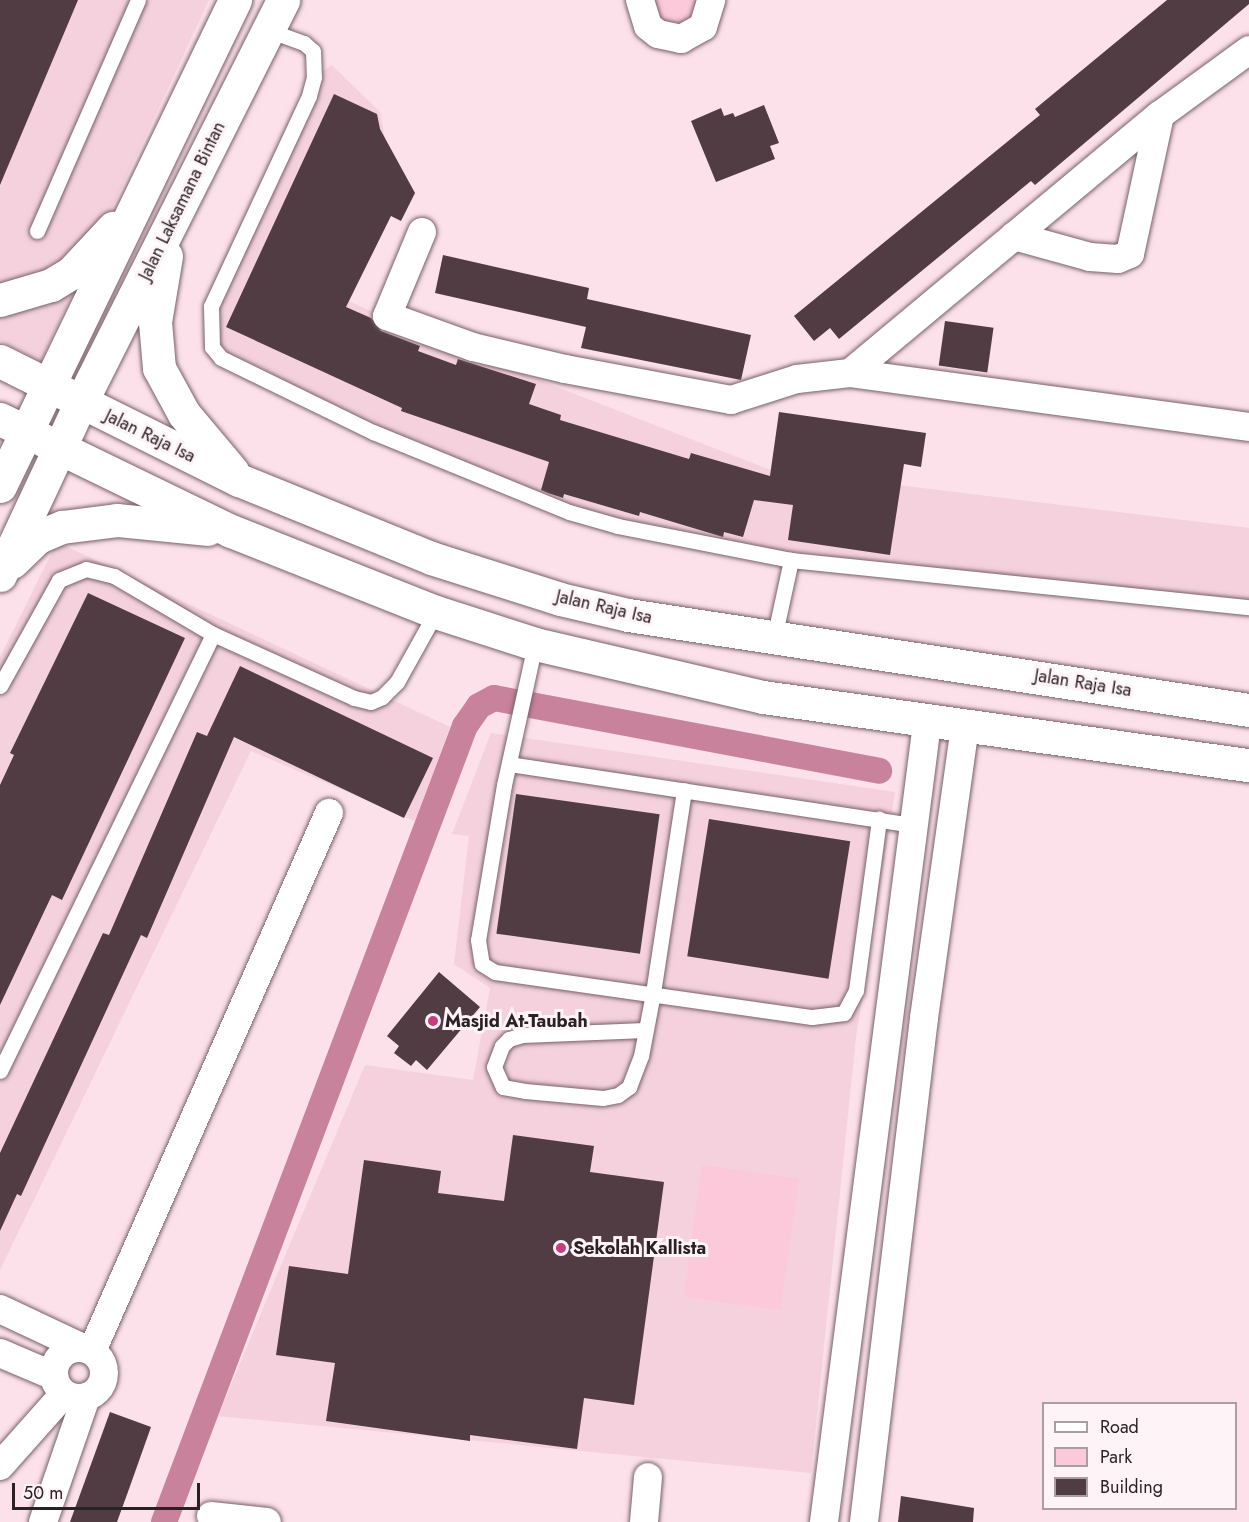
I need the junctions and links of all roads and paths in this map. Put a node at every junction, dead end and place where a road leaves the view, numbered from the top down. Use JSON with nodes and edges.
{"nodes":[{"id":1,"x":138,"y":0,"type":"edge"},
{"id":2,"x":235,"y":0,"type":"edge"},
{"id":3,"x":283,"y":0,"type":"edge"},
{"id":4,"x":640,"y":0,"type":"edge"},
{"id":5,"x":711,"y":0,"type":"edge"},
{"id":6,"x":268,"y":30,"type":"junction"},
{"id":7,"x":1249,"y":50,"type":"edge"},
{"id":8,"x":1160,"y":115,"type":"junction"},
{"id":9,"x":139,"y":197,"type":"junction"},
{"id":10,"x":171,"y":222,"type":"junction"},
{"id":11,"x":37,"y":231,"type":"dead end"},
{"id":12,"x":422,"y":232,"type":"dead end"},
{"id":13,"x":1014,"y":236,"type":"junction"},
{"id":14,"x":0,"y":300,"type":"edge"},
{"id":15,"x":0,"y":362,"type":"edge"},
{"id":16,"x":850,"y":373,"type":"junction"},
{"id":17,"x":48,"y":387,"type":"junction"},
{"id":18,"x":81,"y":402,"type":"junction"},
{"id":19,"x":13,"y":425,"type":"edge"},
{"id":20,"x":1249,"y":428,"type":"edge"},
{"id":21,"x":62,"y":449,"type":"junction"},
{"id":22,"x":239,"y":480,"type":"junction"},
{"id":23,"x":0,"y":486,"type":"edge"},
{"id":24,"x":231,"y":531,"type":"junction"},
{"id":25,"x":791,"y":560,"type":"junction"},
{"id":26,"x":1,"y":574,"type":"edge"},
{"id":27,"x":1249,"y":607,"type":"edge"},
{"id":28,"x":436,"y":612,"type":"junction"},
{"id":29,"x":213,"y":634,"type":"junction"},
{"id":30,"x":774,"y":638,"type":"junction"},
{"id":31,"x":535,"y":644,"type":"junction"},
{"id":32,"x":0,"y":686,"type":"edge"},
{"id":33,"x":1249,"y":710,"type":"edge"},
{"id":34,"x":927,"y":723,"type":"junction"},
{"id":35,"x":965,"y":728,"type":"junction"},
{"id":36,"x":510,"y":764,"type":"junction"},
{"id":37,"x":1249,"y":765,"type":"edge"},
{"id":38,"x":684,"y":790,"type":"junction"},
{"id":39,"x":329,"y":813,"type":"dead end"},
{"id":40,"x":879,"y":819,"type":"junction"},
{"id":41,"x":914,"y":825,"type":"junction"},
{"id":42,"x":653,"y":993,"type":"junction"},
{"id":43,"x":887,"y":1012,"type":"junction"},
{"id":44,"x":924,"y":1018,"type":"junction"},
{"id":45,"x":645,"y":1030,"type":"junction"},
{"id":46,"x":0,"y":1071,"type":"edge"},
{"id":47,"x":0,"y":1309,"type":"edge"},
{"id":48,"x":88,"y":1349,"type":"junction"},
{"id":49,"x":0,"y":1353,"type":"edge"},
{"id":50,"x":68,"y":1389,"type":"junction"},
{"id":51,"x":0,"y":1466,"type":"edge"},
{"id":52,"x":648,"y":1478,"type":"dead end"},
{"id":53,"x":211,"y":1516,"type":"dead end"},
{"id":54,"x":43,"y":1522,"type":"edge"},
{"id":55,"x":267,"y":1522,"type":"edge"},
{"id":56,"x":644,"y":1522,"type":"edge"},
{"id":57,"x":824,"y":1522,"type":"edge"},
{"id":58,"x":864,"y":1522,"type":"edge"}],
"edges":[{"from":1,"to":11,"type":"lane"},
{"from":2,"to":9,"type":"main road"},
{"from":3,"to":6,"type":"main road","name":"Jalan Laksamana Bintan"},
{"from":4,"to":5,"type":"street"},
{"from":6,"to":10,"type":"main road","name":"Jalan Laksamana Bintan"},
{"from":6,"to":25,"type":"lane"},
{"from":7,"to":8,"type":"street"},
{"from":8,"to":13,"type":"street"},
{"from":8,"to":13,"type":"street"},
{"from":9,"to":14,"type":"main road"},
{"from":9,"to":17,"type":"main road"},
{"from":10,"to":18,"type":"main road","name":"Jalan Laksamana Bintan"},
{"from":10,"to":22,"type":"main road"},
{"from":12,"to":16,"type":"street"},
{"from":13,"to":16,"type":"street"},
{"from":15,"to":17,"type":"main road","name":"Jalan Raja Isa"},
{"from":16,"to":20,"type":"street"},
{"from":17,"to":18,"type":"main road","name":"Jalan Raja Isa"},
{"from":17,"to":19,"type":"main road"},
{"from":18,"to":21,"type":"main road","name":"Jalan Laksamana Bintan"},
{"from":18,"to":22,"type":"main road","name":"Jalan Raja Isa"},
{"from":19,"to":21,"type":"main road"},
{"from":19,"to":23,"type":"main road"},
{"from":21,"to":24,"type":"main road"},
{"from":21,"to":26,"type":"main road","name":"Jalan Laksamana Bintan"},
{"from":22,"to":30,"type":"main road","name":"Jalan Raja Isa"},
{"from":24,"to":26,"type":"main road"},
{"from":24,"to":28,"type":"main road"},
{"from":25,"to":27,"type":"lane"},
{"from":25,"to":30,"type":"lane"},
{"from":28,"to":29,"type":"lane"},
{"from":28,"to":31,"type":"main road"},
{"from":29,"to":32,"type":"lane"},
{"from":29,"to":46,"type":"lane"},
{"from":30,"to":33,"type":"main road","name":"Jalan Raja Isa"},
{"from":31,"to":34,"type":"main road"},
{"from":31,"to":36,"type":"lane"},
{"from":34,"to":35,"type":"main road"},
{"from":34,"to":41,"type":"street"},
{"from":35,"to":37,"type":"main road"},
{"from":35,"to":44,"type":"street"},
{"from":36,"to":38,"type":"lane"},
{"from":36,"to":42,"type":"lane"},
{"from":38,"to":40,"type":"lane"},
{"from":38,"to":42,"type":"lane"},
{"from":39,"to":48,"type":"street"},
{"from":40,"to":41,"type":"lane"},
{"from":40,"to":42,"type":"lane"},
{"from":41,"to":43,"type":"street"},
{"from":42,"to":45,"type":"lane"},
{"from":43,"to":44,"type":"street"},
{"from":43,"to":57,"type":"street"},
{"from":44,"to":58,"type":"street"},
{"from":45,"to":45,"type":"lane"},
{"from":47,"to":48,"type":"street"},
{"from":48,"to":50,"type":"street"},
{"from":48,"to":50,"type":"street"},
{"from":49,"to":50,"type":"street"},
{"from":50,"to":51,"type":"street"},
{"from":50,"to":54,"type":"street"},
{"from":52,"to":56,"type":"street"},
{"from":53,"to":55,"type":"street"}]}
